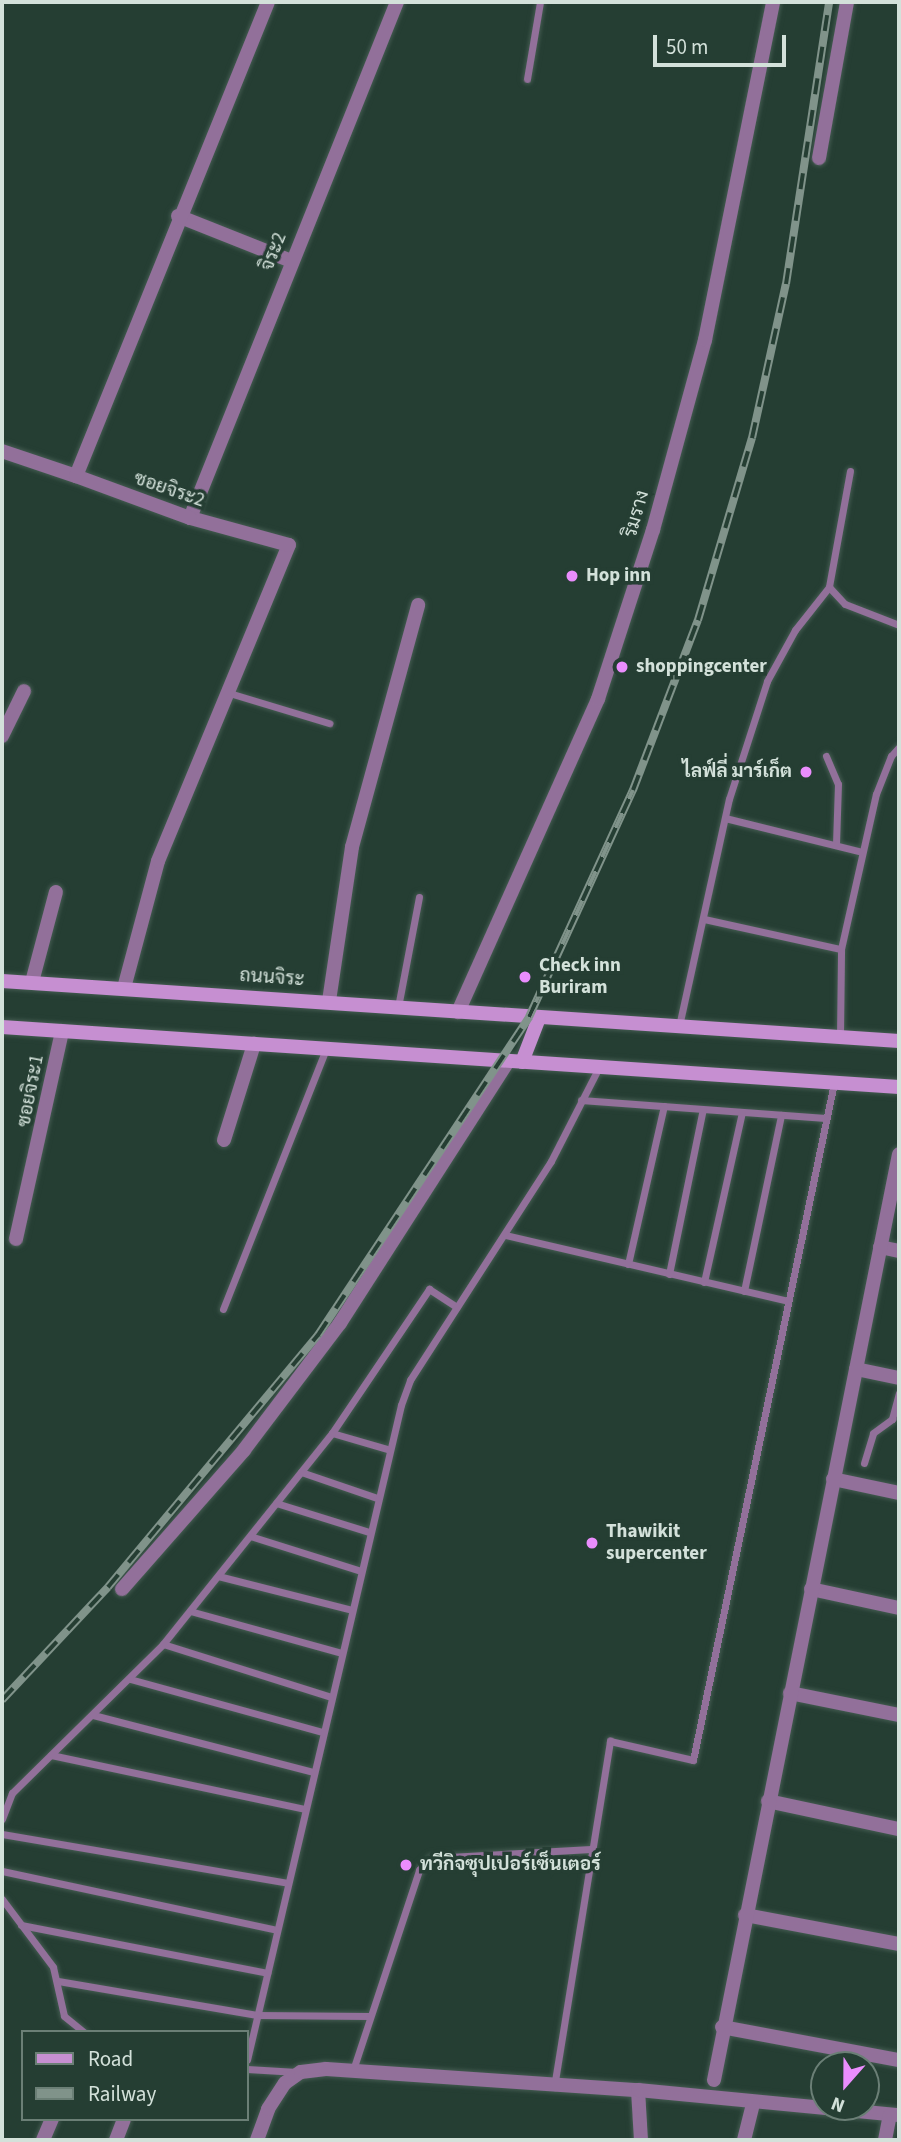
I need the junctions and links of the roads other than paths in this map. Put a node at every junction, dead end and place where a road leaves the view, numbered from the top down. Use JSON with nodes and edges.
{"nodes":[{"id":1,"x":268,"y":2,"type":"edge"},
{"id":2,"x":397,"y":2,"type":"edge"},
{"id":3,"x":540,"y":2,"type":"edge"},
{"id":4,"x":773,"y":2,"type":"edge"},
{"id":5,"x":847,"y":2,"type":"edge"},
{"id":6,"x":527,"y":79,"type":"dead end"},
{"id":7,"x":819,"y":158,"type":"dead end"},
{"id":8,"x":178,"y":216,"type":"junction"},
{"id":9,"x":291,"y":261,"type":"junction"},
{"id":10,"x":2,"y":451,"type":"edge"},
{"id":11,"x":849,"y":471,"type":"dead end"},
{"id":12,"x":76,"y":476,"type":"junction"},
{"id":13,"x":190,"y":518,"type":"junction"},
{"id":14,"x":829,"y":587,"type":"junction"},
{"id":15,"x":418,"y":605,"type":"dead end"},
{"id":16,"x":899,"y":625,"type":"edge"},
{"id":17,"x":24,"y":691,"type":"dead end"},
{"id":18,"x":225,"y":691,"type":"junction"},
{"id":19,"x":329,"y":723,"type":"dead end"},
{"id":20,"x":2,"y":736,"type":"edge"},
{"id":21,"x":899,"y":747,"type":"edge"},
{"id":22,"x":825,"y":756,"type":"dead end"},
{"id":23,"x":725,"y":818,"type":"junction"},
{"id":24,"x":836,"y":845,"type":"junction"},
{"id":25,"x":862,"y":852,"type":"junction"},
{"id":26,"x":56,"y":892,"type":"dead end"},
{"id":27,"x":419,"y":897,"type":"dead end"},
{"id":28,"x":704,"y":919,"type":"junction"},
{"id":29,"x":841,"y":949,"type":"junction"},
{"id":30,"x":2,"y":981,"type":"edge"},
{"id":31,"x":32,"y":982,"type":"junction"},
{"id":32,"x":124,"y":988,"type":"junction"},
{"id":33,"x":329,"y":1001,"type":"junction"},
{"id":34,"x":398,"y":1007,"type":"junction"},
{"id":35,"x":458,"y":1012,"type":"junction"},
{"id":36,"x":539,"y":1018,"type":"junction"},
{"id":37,"x":2,"y":1027,"type":"edge"},
{"id":38,"x":679,"y":1027,"type":"junction"},
{"id":39,"x":62,"y":1031,"type":"junction"},
{"id":40,"x":840,"y":1037,"type":"junction"},
{"id":41,"x":899,"y":1041,"type":"edge"},
{"id":42,"x":254,"y":1044,"type":"junction"},
{"id":43,"x":326,"y":1049,"type":"junction"},
{"id":44,"x":515,"y":1061,"type":"junction"},
{"id":45,"x":598,"y":1069,"type":"junction"},
{"id":46,"x":834,"y":1082,"type":"junction"},
{"id":47,"x":899,"y":1087,"type":"edge"},
{"id":48,"x":580,"y":1100,"type":"junction"},
{"id":49,"x":664,"y":1106,"type":"junction"},
{"id":50,"x":703,"y":1109,"type":"junction"},
{"id":51,"x":743,"y":1112,"type":"junction"},
{"id":52,"x":781,"y":1115,"type":"junction"},
{"id":53,"x":825,"y":1118,"type":"junction"},
{"id":54,"x":224,"y":1140,"type":"dead end"},
{"id":55,"x":899,"y":1154,"type":"edge"},
{"id":56,"x":505,"y":1236,"type":"junction"},
{"id":57,"x":16,"y":1239,"type":"dead end"},
{"id":58,"x":880,"y":1247,"type":"junction"},
{"id":59,"x":899,"y":1251,"type":"edge"},
{"id":60,"x":628,"y":1264,"type":"junction"},
{"id":61,"x":669,"y":1274,"type":"junction"},
{"id":62,"x":704,"y":1282,"type":"junction"},
{"id":63,"x":744,"y":1291,"type":"junction"},
{"id":64,"x":785,"y":1300,"type":"junction"},
{"id":65,"x":457,"y":1307,"type":"junction"},
{"id":66,"x":223,"y":1310,"type":"dead end"},
{"id":67,"x":856,"y":1369,"type":"junction"},
{"id":68,"x":899,"y":1378,"type":"edge"},
{"id":69,"x":899,"y":1394,"type":"edge"},
{"id":70,"x":332,"y":1433,"type":"junction"},
{"id":71,"x":387,"y":1449,"type":"junction"},
{"id":72,"x":864,"y":1463,"type":"dead end"},
{"id":73,"x":301,"y":1472,"type":"junction"},
{"id":74,"x":833,"y":1479,"type":"junction"},
{"id":75,"x":899,"y":1493,"type":"edge"},
{"id":76,"x":377,"y":1498,"type":"junction"},
{"id":77,"x":276,"y":1503,"type":"junction"},
{"id":78,"x":369,"y":1532,"type":"junction"},
{"id":79,"x":250,"y":1536,"type":"junction"},
{"id":80,"x":361,"y":1571,"type":"junction"},
{"id":81,"x":218,"y":1576,"type":"junction"},
{"id":82,"x":122,"y":1589,"type":"dead end"},
{"id":83,"x":811,"y":1589,"type":"junction"},
{"id":84,"x":899,"y":1608,"type":"edge"},
{"id":85,"x":352,"y":1610,"type":"junction"},
{"id":86,"x":190,"y":1611,"type":"junction"},
{"id":87,"x":163,"y":1644,"type":"junction"},
{"id":88,"x":341,"y":1653,"type":"junction"},
{"id":89,"x":130,"y":1679,"type":"junction"},
{"id":90,"x":790,"y":1693,"type":"junction"},
{"id":91,"x":331,"y":1697,"type":"junction"},
{"id":92,"x":93,"y":1715,"type":"junction"},
{"id":93,"x":899,"y":1715,"type":"edge"},
{"id":94,"x":322,"y":1732,"type":"junction"},
{"id":95,"x":51,"y":1755,"type":"junction"},
{"id":96,"x":313,"y":1772,"type":"junction"},
{"id":97,"x":768,"y":1801,"type":"junction"},
{"id":98,"x":304,"y":1809,"type":"junction"},
{"id":99,"x":2,"y":1819,"type":"edge"},
{"id":100,"x":899,"y":1829,"type":"edge"},
{"id":101,"x":2,"y":1834,"type":"edge"},
{"id":102,"x":592,"y":1849,"type":"junction"},
{"id":103,"x":2,"y":1871,"type":"edge"},
{"id":104,"x":288,"y":1883,"type":"junction"},
{"id":105,"x":2,"y":1899,"type":"edge"},
{"id":106,"x":745,"y":1915,"type":"junction"},
{"id":107,"x":21,"y":1925,"type":"junction"},
{"id":108,"x":277,"y":1930,"type":"junction"},
{"id":109,"x":899,"y":1944,"type":"edge"},
{"id":110,"x":267,"y":1973,"type":"junction"},
{"id":111,"x":58,"y":1981,"type":"junction"},
{"id":112,"x":257,"y":2015,"type":"junction"},
{"id":113,"x":369,"y":2016,"type":"junction"},
{"id":114,"x":722,"y":2028,"type":"junction"},
{"id":115,"x":81,"y":2030,"type":"edge"},
{"id":116,"x":248,"y":2056,"type":"edge"},
{"id":117,"x":899,"y":2060,"type":"edge"},
{"id":118,"x":248,"y":2069,"type":"edge"},
{"id":119,"x":353,"y":2070,"type":"junction"},
{"id":120,"x":302,"y":2072,"type":"junction"},
{"id":121,"x":714,"y":2080,"type":"dead end"},
{"id":122,"x":554,"y":2088,"type":"junction"},
{"id":123,"x":638,"y":2090,"type":"junction"},
{"id":124,"x":752,"y":2104,"type":"junction"},
{"id":125,"x":895,"y":2115,"type":"edge"},
{"id":126,"x":51,"y":2121,"type":"edge"},
{"id":127,"x":123,"y":2121,"type":"edge"},
{"id":128,"x":43,"y":2140,"type":"edge"},
{"id":129,"x":116,"y":2140,"type":"edge"},
{"id":130,"x":257,"y":2140,"type":"edge"},
{"id":131,"x":641,"y":2140,"type":"edge"},
{"id":132,"x":744,"y":2140,"type":"edge"},
{"id":133,"x":885,"y":2140,"type":"edge"}],
"edges":[{"from":1,"to":8,"type":"street"},
{"from":2,"to":9,"type":"street","name":"จิระ2"},
{"from":3,"to":6,"type":"lane"},
{"from":4,"to":35,"type":"street","name":"ริมราง"},
{"from":5,"to":7,"type":"street"},
{"from":8,"to":9,"type":"street"},
{"from":8,"to":12,"type":"street"},
{"from":9,"to":13,"type":"street","name":"จิระ2"},
{"from":10,"to":12,"type":"street","name":"ซอยจิระ2"},
{"from":11,"to":14,"type":"lane"},
{"from":12,"to":13,"type":"street","name":"ซอยจิระ2"},
{"from":13,"to":18,"type":"street","name":"ซอยจิระ2"},
{"from":14,"to":16,"type":"lane"},
{"from":14,"to":23,"type":"lane"},
{"from":15,"to":33,"type":"street"},
{"from":17,"to":20,"type":"street"},
{"from":18,"to":19,"type":"lane"},
{"from":18,"to":32,"type":"street","name":"ซอยจิระ2"},
{"from":21,"to":25,"type":"lane"},
{"from":22,"to":24,"type":"lane"},
{"from":23,"to":24,"type":"lane"},
{"from":23,"to":28,"type":"lane"},
{"from":24,"to":25,"type":"lane"},
{"from":25,"to":29,"type":"lane"},
{"from":26,"to":31,"type":"street"},
{"from":27,"to":34,"type":"lane"},
{"from":28,"to":29,"type":"lane"},
{"from":28,"to":38,"type":"lane"},
{"from":29,"to":40,"type":"lane"},
{"from":30,"to":31,"type":"main road","name":"ถนนจิระ"},
{"from":31,"to":32,"type":"main road","name":"ถนนจิระ"},
{"from":32,"to":33,"type":"main road","name":"ถนนจิระ"},
{"from":33,"to":34,"type":"main road","name":"ถนนจิระ"},
{"from":34,"to":35,"type":"main road","name":"ถนนจิระ"},
{"from":35,"to":36,"type":"main road","name":"ถนนจิระ"},
{"from":36,"to":38,"type":"main road","name":"ถนนจิระ"},
{"from":36,"to":44,"type":"main road"},
{"from":37,"to":39,"type":"main road"},
{"from":38,"to":40,"type":"main road","name":"ถนนจิระ"},
{"from":39,"to":42,"type":"main road"},
{"from":39,"to":57,"type":"street","name":"ซอยจิระ1"},
{"from":40,"to":41,"type":"main road","name":"ถนนจิระ"},
{"from":42,"to":43,"type":"main road"},
{"from":42,"to":54,"type":"street"},
{"from":43,"to":44,"type":"main road"},
{"from":43,"to":66,"type":"lane"},
{"from":44,"to":45,"type":"main road"},
{"from":44,"to":82,"type":"street"},
{"from":45,"to":46,"type":"main road"},
{"from":45,"to":48,"type":"lane"},
{"from":46,"to":47,"type":"main road"},
{"from":46,"to":53,"type":"lane"},
{"from":48,"to":49,"type":"lane"},
{"from":48,"to":56,"type":"lane"},
{"from":49,"to":50,"type":"lane"},
{"from":49,"to":60,"type":"lane"},
{"from":50,"to":51,"type":"lane"},
{"from":50,"to":61,"type":"lane"},
{"from":51,"to":52,"type":"lane"},
{"from":51,"to":62,"type":"lane"},
{"from":52,"to":53,"type":"lane"},
{"from":52,"to":63,"type":"lane"},
{"from":53,"to":64,"type":"lane"},
{"from":55,"to":58,"type":"street"},
{"from":56,"to":60,"type":"lane"},
{"from":56,"to":65,"type":"lane"},
{"from":58,"to":59,"type":"street"},
{"from":58,"to":67,"type":"street"},
{"from":60,"to":61,"type":"lane"},
{"from":61,"to":62,"type":"lane"},
{"from":62,"to":63,"type":"lane"},
{"from":63,"to":64,"type":"lane"},
{"from":64,"to":102,"type":"lane"},
{"from":65,"to":70,"type":"lane"},
{"from":65,"to":71,"type":"lane"},
{"from":67,"to":68,"type":"street"},
{"from":67,"to":74,"type":"street"},
{"from":69,"to":72,"type":"lane"},
{"from":70,"to":71,"type":"lane"},
{"from":70,"to":73,"type":"lane"},
{"from":71,"to":76,"type":"lane"},
{"from":73,"to":76,"type":"lane"},
{"from":73,"to":77,"type":"lane"},
{"from":74,"to":75,"type":"street"},
{"from":74,"to":83,"type":"street"},
{"from":76,"to":78,"type":"lane"},
{"from":77,"to":78,"type":"lane"},
{"from":77,"to":79,"type":"lane"},
{"from":78,"to":80,"type":"lane"},
{"from":79,"to":80,"type":"lane"},
{"from":79,"to":81,"type":"lane"},
{"from":80,"to":85,"type":"lane"},
{"from":81,"to":85,"type":"lane"},
{"from":81,"to":86,"type":"lane"},
{"from":83,"to":84,"type":"street"},
{"from":83,"to":90,"type":"street"},
{"from":85,"to":88,"type":"lane"},
{"from":86,"to":87,"type":"lane"},
{"from":86,"to":88,"type":"lane"},
{"from":87,"to":89,"type":"lane"},
{"from":87,"to":91,"type":"lane"},
{"from":88,"to":91,"type":"lane"},
{"from":89,"to":92,"type":"lane"},
{"from":89,"to":94,"type":"lane"},
{"from":90,"to":93,"type":"street"},
{"from":90,"to":97,"type":"street"},
{"from":91,"to":94,"type":"lane"},
{"from":92,"to":95,"type":"lane"},
{"from":92,"to":96,"type":"lane"},
{"from":94,"to":96,"type":"lane"},
{"from":95,"to":98,"type":"lane"},
{"from":95,"to":99,"type":"lane"},
{"from":96,"to":98,"type":"lane"},
{"from":97,"to":100,"type":"street"},
{"from":97,"to":106,"type":"street"},
{"from":98,"to":104,"type":"lane"},
{"from":101,"to":104,"type":"lane"},
{"from":102,"to":113,"type":"lane"},
{"from":102,"to":122,"type":"lane"},
{"from":103,"to":108,"type":"lane"},
{"from":104,"to":108,"type":"lane"},
{"from":105,"to":107,"type":"lane"},
{"from":106,"to":109,"type":"street"},
{"from":106,"to":114,"type":"street"},
{"from":107,"to":110,"type":"lane"},
{"from":107,"to":111,"type":"lane"},
{"from":108,"to":110,"type":"lane"},
{"from":110,"to":112,"type":"lane"},
{"from":111,"to":112,"type":"lane"},
{"from":111,"to":115,"type":"lane"},
{"from":112,"to":113,"type":"lane"},
{"from":112,"to":116,"type":"lane"},
{"from":113,"to":119,"type":"lane"},
{"from":114,"to":117,"type":"street"},
{"from":114,"to":121,"type":"street"},
{"from":118,"to":120,"type":"lane"},
{"from":119,"to":120,"type":"street"},
{"from":119,"to":122,"type":"street"},
{"from":120,"to":130,"type":"street"},
{"from":122,"to":123,"type":"street"},
{"from":123,"to":124,"type":"street"},
{"from":123,"to":131,"type":"street"},
{"from":124,"to":125,"type":"street"},
{"from":124,"to":132,"type":"street"},
{"from":125,"to":133,"type":"street"},
{"from":126,"to":128,"type":"street"},
{"from":127,"to":129,"type":"street"}]}
